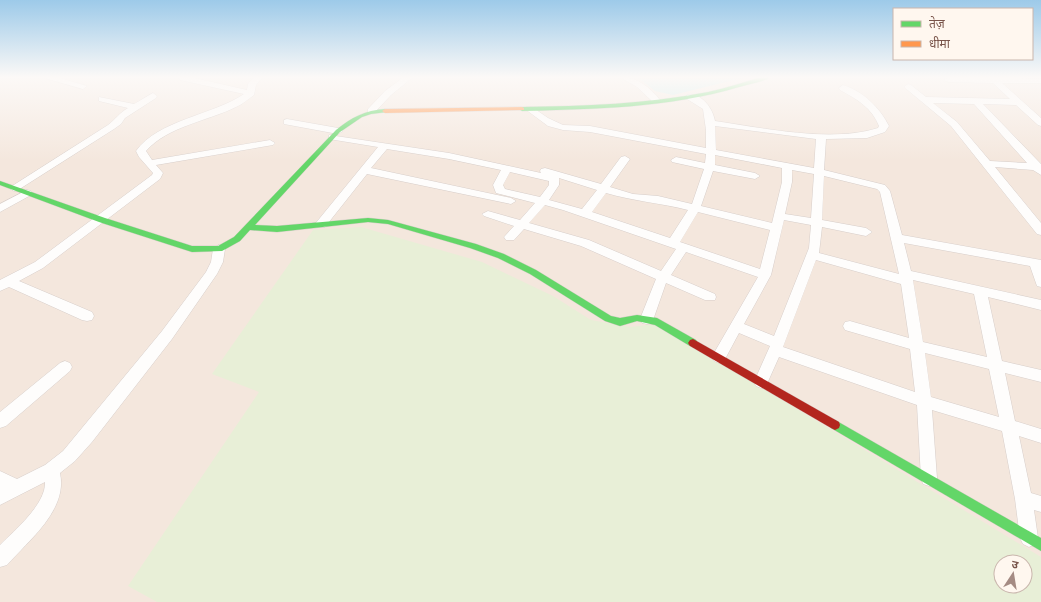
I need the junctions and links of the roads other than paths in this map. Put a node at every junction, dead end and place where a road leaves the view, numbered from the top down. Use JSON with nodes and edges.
{"nodes":[{"id":1,"x":126,"y":105,"type":"edge"},
{"id":2,"x":137,"y":105,"type":"edge"},
{"id":3,"x":234,"y":105,"type":"edge"},
{"id":4,"x":377,"y":105,"type":"edge"},
{"id":5,"x":596,"y":105,"type":"edge"},
{"id":6,"x":704,"y":105,"type":"edge"},
{"id":7,"x":871,"y":105,"type":"edge"},
{"id":8,"x":930,"y":105,"type":"edge"},
{"id":9,"x":980,"y":105,"type":"edge"},
{"id":10,"x":1022,"y":105,"type":"edge"},
{"id":11,"x":134,"y":107,"type":"junction"},
{"id":12,"x":529,"y":109,"type":"junction"},
{"id":13,"x":371,"y":112,"type":"junction"},
{"id":14,"x":287,"y":122,"type":"dead end"},
{"id":15,"x":710,"y":123,"type":"junction"},
{"id":16,"x":1041,"y":123,"type":"edge"},
{"id":17,"x":335,"y":134,"type":"junction"},
{"id":18,"x":821,"y":136,"type":"junction"},
{"id":19,"x":270,"y":143,"type":"dead end"},
{"id":20,"x":384,"y":146,"type":"junction"},
{"id":21,"x":712,"y":152,"type":"junction"},
{"id":22,"x":625,"y":159,"type":"dead end"},
{"id":23,"x":676,"y":160,"type":"dead end"},
{"id":24,"x":150,"y":163,"type":"junction"},
{"id":25,"x":987,"y":164,"type":"junction"},
{"id":26,"x":528,"y":166,"type":"dead end"},
{"id":27,"x":787,"y":166,"type":"junction"},
{"id":28,"x":507,"y":168,"type":"junction"},
{"id":29,"x":710,"y":168,"type":"junction"},
{"id":30,"x":1040,"y":168,"type":"edge"},
{"id":31,"x":364,"y":170,"type":"junction"},
{"id":32,"x":820,"y":172,"type":"junction"},
{"id":33,"x":755,"y":176,"type":"dead end"},
{"id":34,"x":0,"y":183,"type":"edge"},
{"id":35,"x":14,"y":188,"type":"junction"},
{"id":36,"x":603,"y":188,"type":"junction"},
{"id":37,"x":27,"y":193,"type":"junction"},
{"id":38,"x":540,"y":204,"type":"junction"},
{"id":39,"x":696,"y":208,"type":"junction"},
{"id":40,"x":0,"y":209,"type":"edge"},
{"id":41,"x":586,"y":213,"type":"junction"},
{"id":42,"x":488,"y":214,"type":"dead end"},
{"id":43,"x":779,"y":216,"type":"junction"},
{"id":44,"x":102,"y":220,"type":"junction"},
{"id":45,"x":522,"y":223,"type":"junction"},
{"id":46,"x":817,"y":223,"type":"junction"},
{"id":47,"x":321,"y":224,"type":"junction"},
{"id":48,"x":248,"y":226,"type":"junction"},
{"id":49,"x":776,"y":228,"type":"junction"},
{"id":50,"x":1041,"y":231,"type":"edge"},
{"id":51,"x":866,"y":232,"type":"dead end"},
{"id":52,"x":510,"y":237,"type":"dead end"},
{"id":53,"x":896,"y":238,"type":"junction"},
{"id":54,"x":678,"y":246,"type":"junction"},
{"id":55,"x":219,"y":249,"type":"junction"},
{"id":56,"x":812,"y":255,"type":"junction"},
{"id":57,"x":1038,"y":264,"type":"edge"},
{"id":58,"x":663,"y":275,"type":"junction"},
{"id":59,"x":765,"y":275,"type":"junction"},
{"id":60,"x":907,"y":278,"type":"junction"},
{"id":61,"x":1041,"y":283,"type":"edge"},
{"id":62,"x":4,"y":284,"type":"edge"},
{"id":63,"x":980,"y":291,"type":"junction"},
{"id":64,"x":710,"y":297,"type":"dead end"},
{"id":65,"x":1041,"y":305,"type":"edge"},
{"id":66,"x":87,"y":316,"type":"dead end"},
{"id":67,"x":647,"y":319,"type":"junction"},
{"id":68,"x":736,"y":326,"type":"junction"},
{"id":69,"x":850,"y":326,"type":"dead end"},
{"id":70,"x":777,"y":346,"type":"junction"},
{"id":71,"x":918,"y":346,"type":"junction"},
{"id":72,"x":719,"y":357,"type":"junction"},
{"id":73,"x":994,"y":363,"type":"junction"},
{"id":74,"x":65,"y":367,"type":"dead end"},
{"id":75,"x":1041,"y":376,"type":"edge"},
{"id":76,"x":762,"y":382,"type":"junction"},
{"id":77,"x":924,"y":401,"type":"junction"},
{"id":78,"x":0,"y":421,"type":"edge"},
{"id":79,"x":1008,"y":427,"type":"junction"},
{"id":80,"x":1041,"y":436,"type":"edge"},
{"id":81,"x":51,"y":470,"type":"junction"},
{"id":82,"x":929,"y":478,"type":"junction"},
{"id":83,"x":0,"y":479,"type":"edge"},
{"id":84,"x":17,"y":488,"type":"junction"},
{"id":85,"x":0,"y":497,"type":"edge"},
{"id":86,"x":1024,"y":499,"type":"junction"},
{"id":87,"x":1041,"y":504,"type":"edge"},
{"id":88,"x":1035,"y":542,"type":"edge"},
{"id":89,"x":0,"y":558,"type":"edge"}],
"edges":[{"from":1,"to":11,"type":"street"},
{"from":2,"to":11,"type":"street"},
{"from":3,"to":24,"type":"street"},
{"from":4,"to":13,"type":"street"},
{"from":5,"to":12,"type":"main road"},
{"from":6,"to":15,"type":"street"},
{"from":7,"to":18,"type":"street"},
{"from":8,"to":25,"type":"street"},
{"from":9,"to":30,"type":"street"},
{"from":10,"to":16,"type":"street"},
{"from":11,"to":35,"type":"street"},
{"from":12,"to":13,"type":"main road"},
{"from":12,"to":21,"type":"street"},
{"from":13,"to":17,"type":"main road"},
{"from":14,"to":17,"type":"street"},
{"from":15,"to":18,"type":"street"},
{"from":15,"to":21,"type":"street"},
{"from":17,"to":20,"type":"street"},
{"from":17,"to":48,"type":"main road"},
{"from":18,"to":32,"type":"street"},
{"from":19,"to":24,"type":"street"},
{"from":20,"to":28,"type":"street"},
{"from":20,"to":31,"type":"street"},
{"from":21,"to":27,"type":"street"},
{"from":21,"to":29,"type":"street"},
{"from":22,"to":36,"type":"street"},
{"from":23,"to":29,"type":"street"},
{"from":24,"to":44,"type":"street"},
{"from":25,"to":30,"type":"street"},
{"from":25,"to":50,"type":"street"},
{"from":26,"to":36,"type":"street"},
{"from":27,"to":32,"type":"street"},
{"from":27,"to":43,"type":"street"},
{"from":28,"to":38,"type":"street"},
{"from":28,"to":38,"type":"street"},
{"from":29,"to":33,"type":"street"},
{"from":29,"to":39,"type":"street"},
{"from":31,"to":38,"type":"street"},
{"from":31,"to":47,"type":"street"},
{"from":32,"to":46,"type":"street"},
{"from":32,"to":53,"type":"street"},
{"from":34,"to":35,"type":"main road"},
{"from":35,"to":37,"type":"main road"},
{"from":36,"to":39,"type":"street"},
{"from":36,"to":41,"type":"street"},
{"from":37,"to":40,"type":"street"},
{"from":37,"to":44,"type":"main road"},
{"from":38,"to":41,"type":"street"},
{"from":38,"to":45,"type":"street"},
{"from":39,"to":49,"type":"street"},
{"from":39,"to":54,"type":"street"},
{"from":41,"to":54,"type":"street"},
{"from":42,"to":45,"type":"street"},
{"from":43,"to":46,"type":"street"},
{"from":43,"to":49,"type":"street"},
{"from":44,"to":55,"type":"main road"},
{"from":44,"to":62,"type":"street"},
{"from":45,"to":52,"type":"street"},
{"from":45,"to":58,"type":"street"},
{"from":46,"to":51,"type":"street"},
{"from":46,"to":56,"type":"street"},
{"from":47,"to":48,"type":"main road"},
{"from":47,"to":67,"type":"main road"},
{"from":48,"to":55,"type":"main road"},
{"from":49,"to":59,"type":"street"},
{"from":53,"to":57,"type":"street"},
{"from":53,"to":60,"type":"street"},
{"from":54,"to":58,"type":"street"},
{"from":54,"to":59,"type":"street"},
{"from":55,"to":81,"type":"street"},
{"from":56,"to":60,"type":"street"},
{"from":56,"to":70,"type":"street"},
{"from":57,"to":61,"type":"street"},
{"from":58,"to":64,"type":"street"},
{"from":58,"to":67,"type":"street"},
{"from":59,"to":68,"type":"street"},
{"from":60,"to":63,"type":"street"},
{"from":60,"to":71,"type":"street"},
{"from":62,"to":66,"type":"street"},
{"from":63,"to":65,"type":"street"},
{"from":63,"to":73,"type":"street"},
{"from":67,"to":72,"type":"main road"},
{"from":68,"to":70,"type":"street"},
{"from":68,"to":72,"type":"street"},
{"from":69,"to":71,"type":"street"},
{"from":70,"to":76,"type":"street"},
{"from":70,"to":77,"type":"street"},
{"from":71,"to":73,"type":"street"},
{"from":71,"to":77,"type":"street"},
{"from":72,"to":76,"type":"main road"},
{"from":73,"to":75,"type":"street"},
{"from":73,"to":79,"type":"street"},
{"from":74,"to":78,"type":"street"},
{"from":76,"to":82,"type":"main road"},
{"from":77,"to":79,"type":"street"},
{"from":77,"to":82,"type":"street"},
{"from":79,"to":80,"type":"street"},
{"from":79,"to":86,"type":"street"},
{"from":81,"to":84,"type":"street"},
{"from":81,"to":89,"type":"street"},
{"from":82,"to":88,"type":"main road"},
{"from":83,"to":84,"type":"street"},
{"from":84,"to":85,"type":"street"},
{"from":86,"to":87,"type":"street"},
{"from":86,"to":88,"type":"street"}]}
